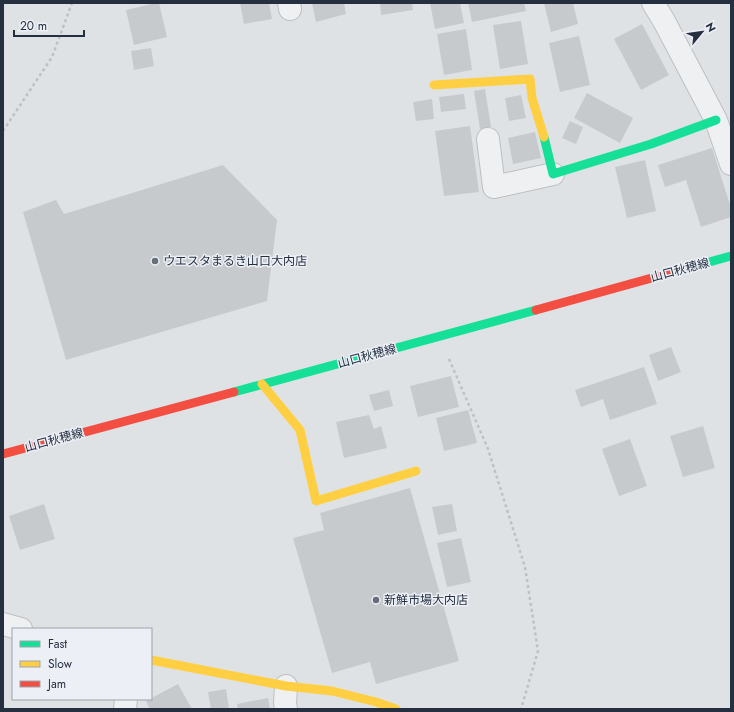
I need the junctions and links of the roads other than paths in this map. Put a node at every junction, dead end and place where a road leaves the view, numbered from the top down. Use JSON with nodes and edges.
{"nodes":[{"id":1,"x":653,"y":3,"type":"edge"},
{"id":2,"x":434,"y":85,"type":"dead end"},
{"id":3,"x":716,"y":120,"type":"junction"},
{"id":4,"x":488,"y":139,"type":"dead end"},
{"id":5,"x":731,"y":164,"type":"edge"},
{"id":6,"x":553,"y":174,"type":"junction"},
{"id":7,"x":731,"y":256,"type":"edge"},
{"id":8,"x":262,"y":384,"type":"junction"},
{"id":9,"x":3,"y":454,"type":"edge"},
{"id":10,"x":416,"y":471,"type":"dead end"},
{"id":11,"x":3,"y":624,"type":"edge"},
{"id":12,"x":17,"y":628,"type":"edge"},
{"id":13,"x":152,"y":660,"type":"edge"},
{"id":14,"x":286,"y":686,"type":"junction"},
{"id":15,"x":375,"y":706,"type":"edge"},
{"id":16,"x":286,"y":709,"type":"edge"},
{"id":17,"x":396,"y":709,"type":"edge"}],
"edges":[{"from":1,"to":3,"type":"street"},
{"from":2,"to":6,"type":"street"},
{"from":3,"to":5,"type":"street"},
{"from":3,"to":6,"type":"street"},
{"from":4,"to":6,"type":"street"},
{"from":7,"to":8,"type":"street","name":"山口秋穂線"},
{"from":8,"to":9,"type":"street","name":"山口秋穂線"},
{"from":8,"to":10,"type":"street"},
{"from":11,"to":12,"type":"street"},
{"from":13,"to":14,"type":"street"},
{"from":14,"to":15,"type":"street"},
{"from":14,"to":16,"type":"street"},
{"from":15,"to":17,"type":"street"}]}
